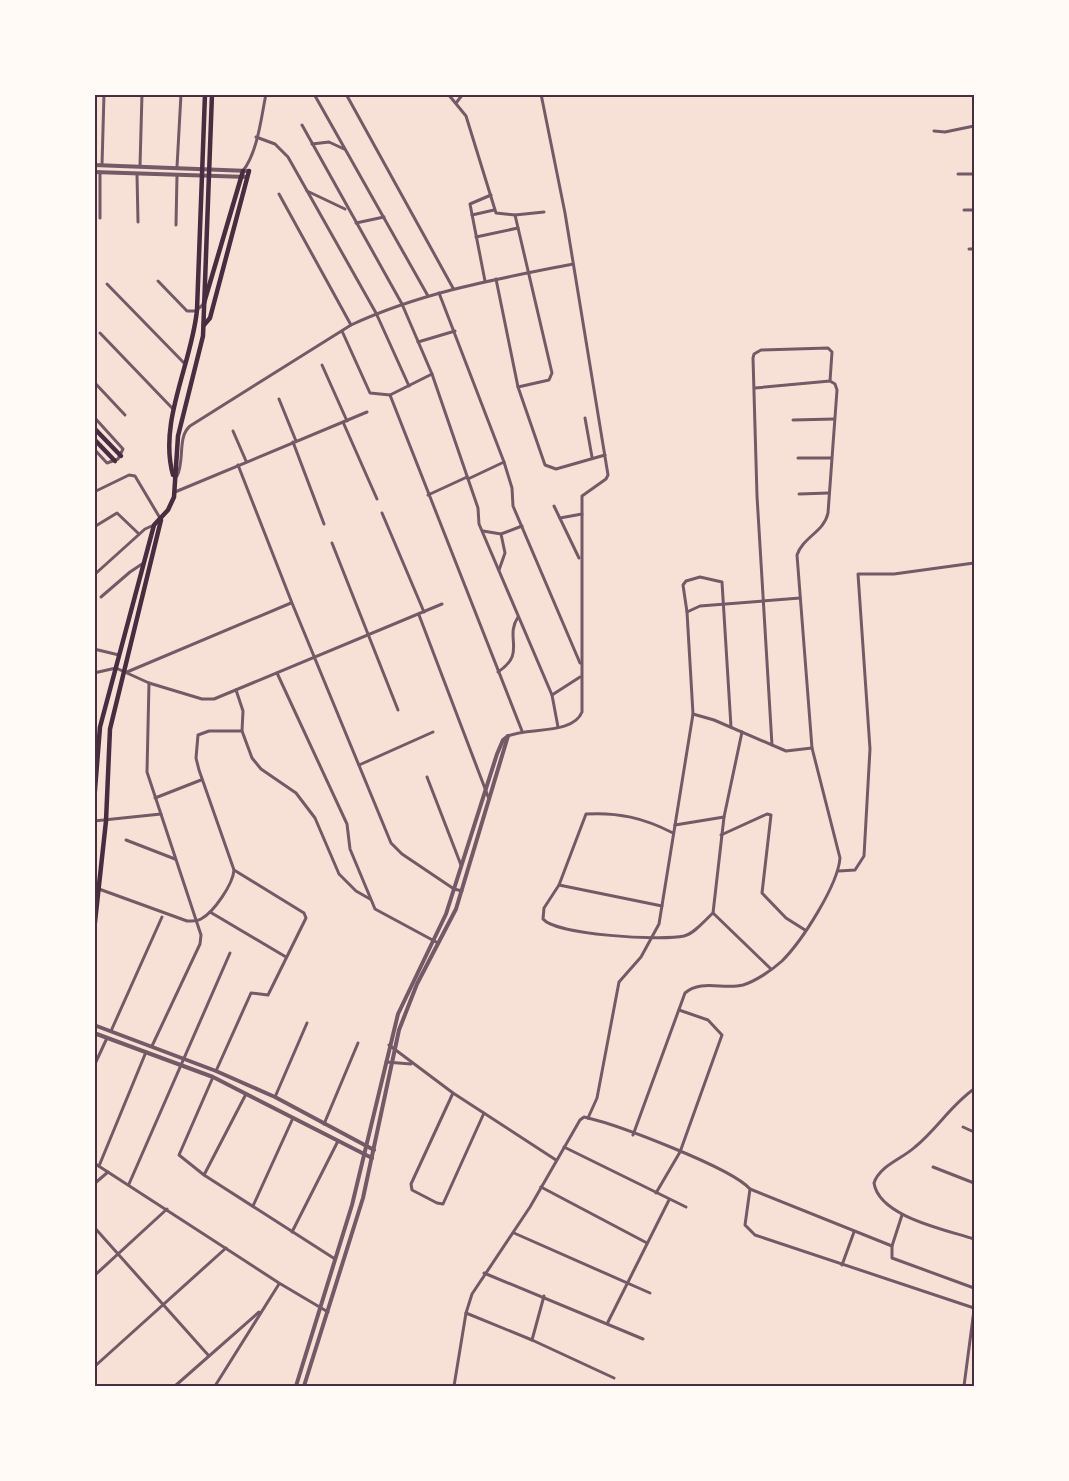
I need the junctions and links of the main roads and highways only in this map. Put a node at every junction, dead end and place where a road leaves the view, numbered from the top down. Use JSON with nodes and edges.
{"nodes":[{"id":1,"x":205,"y":94,"type":"edge"},
{"id":2,"x":212,"y":94,"type":"edge"},
{"id":3,"x":204,"y":304,"type":"junction"},
{"id":4,"x":204,"y":325,"type":"junction"},
{"id":5,"x":94,"y":428,"type":"edge"},
{"id":6,"x":94,"y":439,"type":"edge"},
{"id":7,"x":121,"y":456,"type":"road end"},
{"id":8,"x":115,"y":461,"type":"road end"},
{"id":9,"x":175,"y":481,"type":"junction"},
{"id":10,"x":161,"y":520,"type":"junction"},
{"id":11,"x":94,"y":802,"type":"edge"},
{"id":12,"x":94,"y":932,"type":"edge"}],
"edges":[{"from":1,"to":9,"type":"main road"},
{"from":2,"to":3,"type":"main road"},
{"from":3,"to":4,"type":"main road"},
{"from":3,"to":4,"type":"main road"},
{"from":4,"to":9,"type":"main road"},
{"from":5,"to":7,"type":"main road"},
{"from":6,"to":8,"type":"main road"},
{"from":9,"to":10,"type":"main road"},
{"from":10,"to":11,"type":"main road"},
{"from":10,"to":12,"type":"main road"}]}
